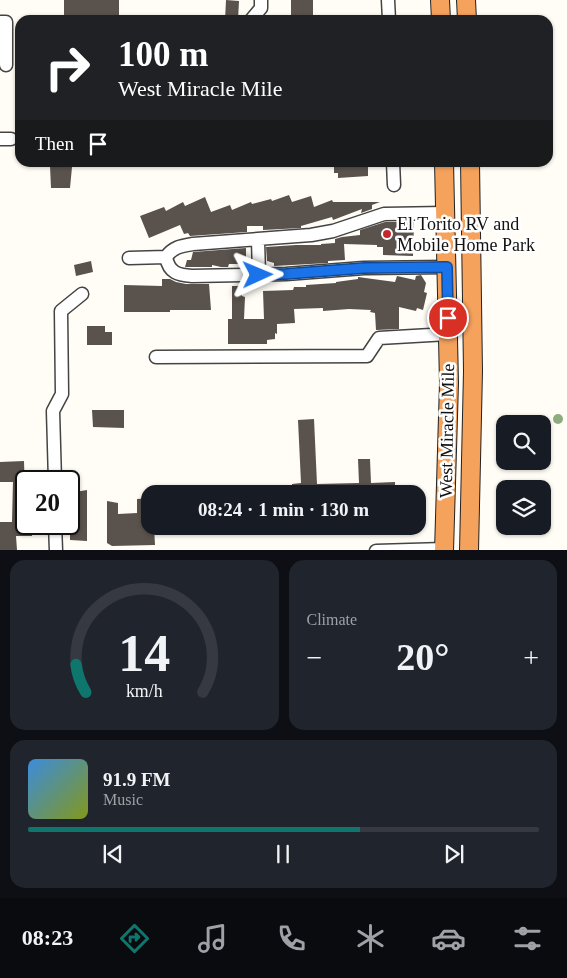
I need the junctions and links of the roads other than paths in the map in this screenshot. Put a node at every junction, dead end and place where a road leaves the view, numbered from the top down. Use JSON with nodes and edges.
{"nodes":[{"id":1,"x":261,"y":0,"type":"edge"},
{"id":2,"x":388,"y":0,"type":"edge"},
{"id":3,"x":440,"y":0,"type":"edge"},
{"id":4,"x":466,"y":0,"type":"edge"},
{"id":5,"x":255,"y":15,"type":"edge"},
{"id":6,"x":388,"y":15,"type":"edge"},
{"id":7,"x":441,"y":15,"type":"edge"},
{"id":8,"x":467,"y":15,"type":"edge"},
{"id":9,"x":0,"y":22,"type":"edge"},
{"id":10,"x":6,"y":65,"type":"dead end"},
{"id":11,"x":393,"y":167,"type":"edge"},
{"id":12,"x":444,"y":167,"type":"edge"},
{"id":13,"x":470,"y":167,"type":"edge"},
{"id":14,"x":394,"y":185,"type":"dead end"},
{"id":15,"x":445,"y":213,"type":"junction"},
{"id":16,"x":258,"y":240,"type":"junction"},
{"id":17,"x":166,"y":257,"type":"junction"},
{"id":18,"x":129,"y":258,"type":"dead end"},
{"id":19,"x":447,"y":267,"type":"junction"},
{"id":20,"x":258,"y":275,"type":"junction"},
{"id":21,"x":82,"y":294,"type":"dead end"},
{"id":22,"x":448,"y":334,"type":"junction"},
{"id":23,"x":156,"y":357,"type":"dead end"},
{"id":24,"x":55,"y":470,"type":"edge"},
{"id":25,"x":56,"y":535,"type":"edge"},
{"id":26,"x":56,"y":550,"type":"edge"},
{"id":27,"x":376,"y":550,"type":"edge"},
{"id":28,"x":444,"y":550,"type":"edge"},
{"id":29,"x":468,"y":550,"type":"edge"}],
"edges":[{"from":1,"to":5,"type":"street"},
{"from":2,"to":6,"type":"street"},
{"from":3,"to":7,"type":"highway"},
{"from":4,"to":8,"type":"highway"},
{"from":9,"to":10,"type":"street"},
{"from":11,"to":14,"type":"street"},
{"from":12,"to":15,"type":"highway","name":"West Miracle Mile"},
{"from":13,"to":29,"type":"highway","name":"West Miracle Mile"},
{"from":15,"to":16,"type":"street"},
{"from":15,"to":19,"type":"highway","name":"West Miracle Mile"},
{"from":16,"to":17,"type":"street"},
{"from":16,"to":20,"type":"street"},
{"from":17,"to":18,"type":"street"},
{"from":17,"to":20,"type":"street"},
{"from":19,"to":20,"type":"street"},
{"from":19,"to":22,"type":"highway","name":"West Miracle Mile"},
{"from":21,"to":24,"type":"street"},
{"from":22,"to":23,"type":"street"},
{"from":22,"to":28,"type":"highway","name":"West Miracle Mile"},
{"from":25,"to":26,"type":"street"},
{"from":27,"to":28,"type":"street"}]}
